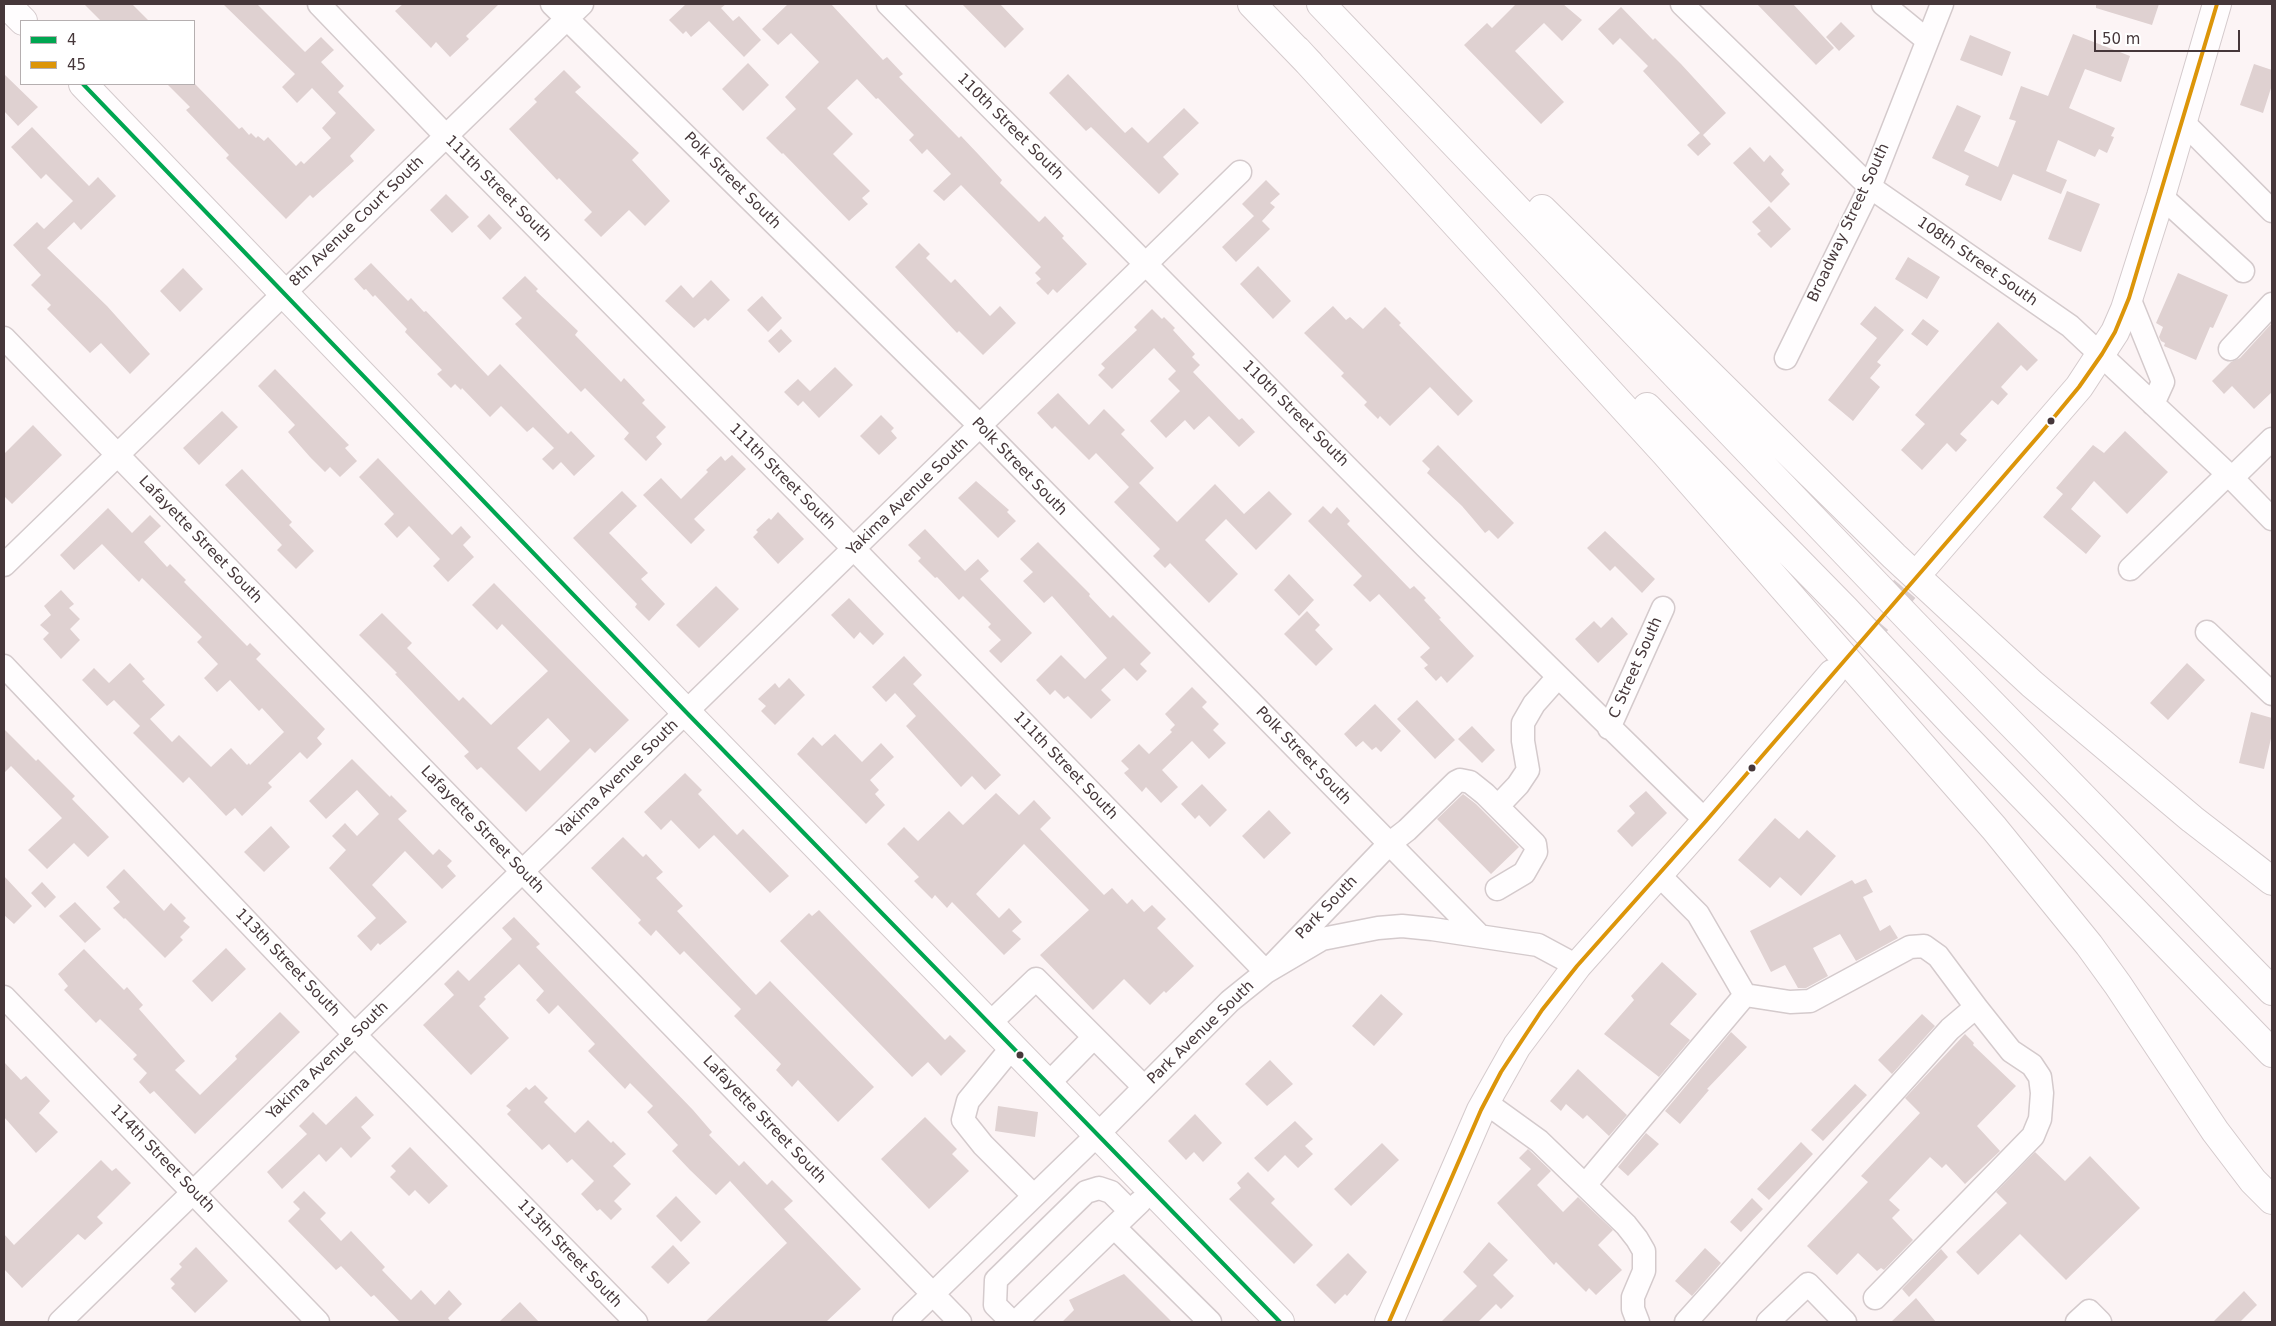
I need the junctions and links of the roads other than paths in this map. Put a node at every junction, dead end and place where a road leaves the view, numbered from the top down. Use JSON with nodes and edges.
{"nodes":[{"id":1,"x":6,"y":4,"type":"edge"},
{"id":2,"x":319,"y":4,"type":"edge"},
{"id":3,"x":888,"y":4,"type":"edge"},
{"id":4,"x":1252,"y":4,"type":"edge"},
{"id":5,"x":1682,"y":4,"type":"edge"},
{"id":6,"x":1883,"y":4,"type":"edge"},
{"id":7,"x":1942,"y":4,"type":"edge"},
{"id":8,"x":2217,"y":4,"type":"edge"},
{"id":9,"x":567,"y":9,"type":"edge"},
{"id":10,"x":1326,"y":9,"type":"edge"},
{"id":11,"x":22,"y":20,"type":"edge"},
{"id":12,"x":1927,"y":40,"type":"junction"},
{"id":13,"x":1297,"y":50,"type":"junction"},
{"id":14,"x":84,"y":85,"type":"edge"},
{"id":15,"x":2182,"y":121,"type":"junction"},
{"id":16,"x":446,"y":136,"type":"junction"},
{"id":17,"x":1240,"y":172,"type":"dead end"},
{"id":18,"x":1870,"y":187,"type":"junction"},
{"id":19,"x":2160,"y":196,"type":"junction"},
{"id":20,"x":2272,"y":211,"type":"edge"},
{"id":21,"x":1146,"y":264,"type":"junction"},
{"id":22,"x":2243,"y":271,"type":"dead end"},
{"id":23,"x":284,"y":293,"type":"junction"},
{"id":24,"x":2128,"y":298,"type":"junction"},
{"id":25,"x":2272,"y":304,"type":"edge"},
{"id":26,"x":4,"y":338,"type":"edge"},
{"id":27,"x":2230,"y":349,"type":"dead end"},
{"id":28,"x":2102,"y":354,"type":"junction"},
{"id":29,"x":1786,"y":358,"type":"dead end"},
{"id":30,"x":2153,"y":404,"type":"junction"},
{"id":31,"x":981,"y":427,"type":"junction"},
{"id":32,"x":2272,"y":439,"type":"edge"},
{"id":33,"x":118,"y":455,"type":"junction"},
{"id":34,"x":2230,"y":476,"type":"junction"},
{"id":35,"x":2272,"y":519,"type":"edge"},
{"id":36,"x":854,"y":549,"type":"junction"},
{"id":37,"x":1926,"y":564,"type":"tunnel mouth"},
{"id":38,"x":4,"y":565,"type":"edge"},
{"id":39,"x":2130,"y":569,"type":"dead end"},
{"id":40,"x":1663,"y":608,"type":"dead end"},
{"id":41,"x":2207,"y":632,"type":"dead end"},
{"id":42,"x":4,"y":666,"type":"edge"},
{"id":43,"x":1832,"y":674,"type":"tunnel mouth"},
{"id":44,"x":1558,"y":677,"type":"junction"},
{"id":45,"x":2272,"y":694,"type":"edge"},
{"id":46,"x":686,"y":712,"type":"junction"},
{"id":47,"x":1609,"y":728,"type":"junction"},
{"id":48,"x":1498,"y":806,"type":"junction"},
{"id":49,"x":1706,"y":821,"type":"junction"},
{"id":50,"x":1388,"y":844,"type":"junction"},
{"id":51,"x":523,"y":872,"type":"junction"},
{"id":52,"x":1658,"y":874,"type":"junction"},
{"id":53,"x":2272,"y":881,"type":"edge"},
{"id":54,"x":1497,"y":889,"type":"dead end"},
{"id":55,"x":1480,"y":936,"type":"junction"},
{"id":56,"x":1577,"y":966,"type":"junction"},
{"id":57,"x":1266,"y":972,"type":"junction"},
{"id":58,"x":2272,"y":991,"type":"edge"},
{"id":59,"x":1745,"y":996,"type":"junction"},
{"id":60,"x":4,"y":997,"type":"edge"},
{"id":61,"x":1976,"y":1007,"type":"junction"},
{"id":62,"x":990,"y":1023,"type":"junction"},
{"id":63,"x":355,"y":1035,"type":"junction"},
{"id":64,"x":1094,"y":1037,"type":"junction"},
{"id":65,"x":1013,"y":1046,"type":"junction"},
{"id":66,"x":2272,"y":1053,"type":"edge"},
{"id":67,"x":1049,"y":1083,"type":"junction"},
{"id":68,"x":1144,"y":1087,"type":"junction"},
{"id":69,"x":1485,"y":1102,"type":"junction"},
{"id":70,"x":1098,"y":1134,"type":"junction"},
{"id":71,"x":1585,"y":1185,"type":"junction"},
{"id":72,"x":1152,"y":1190,"type":"junction"},
{"id":73,"x":194,"y":1192,"type":"junction"},
{"id":74,"x":1037,"y":1193,"type":"junction"},
{"id":75,"x":2272,"y":1200,"type":"edge"},
{"id":76,"x":1130,"y":1211,"type":"junction"},
{"id":77,"x":1063,"y":1214,"type":"junction"},
{"id":78,"x":1114,"y":1227,"type":"junction"},
{"id":79,"x":988,"y":1240,"type":"junction"},
{"id":80,"x":1012,"y":1263,"type":"junction"},
{"id":81,"x":933,"y":1294,"type":"junction"},
{"id":82,"x":1875,"y":1298,"type":"dead end"},
{"id":83,"x":1276,"y":1321,"type":"edge"},
{"id":84,"x":60,"y":1322,"type":"edge"},
{"id":85,"x":318,"y":1322,"type":"edge"},
{"id":86,"x":636,"y":1322,"type":"edge"},
{"id":87,"x":904,"y":1322,"type":"edge"},
{"id":88,"x":960,"y":1322,"type":"edge"},
{"id":89,"x":1012,"y":1322,"type":"edge"},
{"id":90,"x":1016,"y":1322,"type":"edge"},
{"id":91,"x":1210,"y":1322,"type":"edge"},
{"id":92,"x":1389,"y":1322,"type":"edge"},
{"id":93,"x":1638,"y":1322,"type":"edge"},
{"id":94,"x":1686,"y":1322,"type":"edge"},
{"id":95,"x":1768,"y":1322,"type":"edge"},
{"id":96,"x":1845,"y":1322,"type":"edge"},
{"id":97,"x":2077,"y":1322,"type":"edge"},
{"id":98,"x":2100,"y":1322,"type":"edge"}],
"edges":[{"from":1,"to":11,"type":"main road"},
{"from":2,"to":16,"type":"street","name":"111th Street South"},
{"from":3,"to":21,"type":"street","name":"110th Street South"},
{"from":4,"to":13,"type":"main road"},
{"from":5,"to":18,"type":"street","name":"108th Street South"},
{"from":6,"to":12,"type":"street"},
{"from":7,"to":12,"type":"street","name":"Broadway Street South"},
{"from":8,"to":15,"type":"main road"},
{"from":9,"to":16,"type":"street","name":"8th Avenue Court South"},
{"from":9,"to":31,"type":"street","name":"Polk Street South"},
{"from":10,"to":53,"type":"main road"},
{"from":10,"to":58,"type":"main road"},
{"from":12,"to":18,"type":"street","name":"Broadway Street South"},
{"from":13,"to":66,"type":"main road"},
{"from":13,"to":75,"type":"main road"},
{"from":14,"to":23,"type":"main road"},
{"from":15,"to":19,"type":"main road"},
{"from":15,"to":20,"type":"street"},
{"from":16,"to":23,"type":"street","name":"8th Avenue Court South"},
{"from":16,"to":36,"type":"street","name":"111th Street South"},
{"from":17,"to":21,"type":"street","name":"Yakima Avenue South"},
{"from":18,"to":28,"type":"street","name":"108th Street South"},
{"from":18,"to":29,"type":"street","name":"Broadway Street South"},
{"from":19,"to":22,"type":"street"},
{"from":19,"to":24,"type":"main road"},
{"from":21,"to":31,"type":"street","name":"Yakima Avenue South"},
{"from":21,"to":44,"type":"street","name":"110th Street South"},
{"from":23,"to":33,"type":"street","name":"8th Avenue Court South"},
{"from":23,"to":46,"type":"main road"},
{"from":24,"to":28,"type":"main road"},
{"from":24,"to":30,"type":"street"},
{"from":25,"to":27,"type":"street"},
{"from":26,"to":33,"type":"street","name":"Lafayette Street South"},
{"from":28,"to":30,"type":"street","name":"108th Street South"},
{"from":28,"to":37,"type":"main road"},
{"from":30,"to":34,"type":"street","name":"108th Street South"},
{"from":31,"to":36,"type":"street","name":"Yakima Avenue South"},
{"from":31,"to":50,"type":"street","name":"Polk Street South"},
{"from":32,"to":34,"type":"street"},
{"from":33,"to":38,"type":"street","name":"8th Avenue Court South"},
{"from":33,"to":51,"type":"street","name":"Lafayette Street South"},
{"from":34,"to":35,"type":"street","name":"108th Street South"},
{"from":34,"to":39,"type":"street"},
{"from":36,"to":46,"type":"street","name":"Yakima Avenue South"},
{"from":36,"to":57,"type":"street","name":"111th Street South"},
{"from":40,"to":47,"type":"street","name":"C Street South"},
{"from":41,"to":45,"type":"street"},
{"from":42,"to":63,"type":"street","name":"113th Street South"},
{"from":43,"to":49,"type":"main road"},
{"from":44,"to":47,"type":"street","name":"110th Street South"},
{"from":44,"to":48,"type":"street"},
{"from":46,"to":51,"type":"street","name":"Yakima Avenue South"},
{"from":46,"to":62,"type":"main road"},
{"from":47,"to":49,"type":"street","name":"110th Street South"},
{"from":48,"to":50,"type":"street","name":"Park South"},
{"from":48,"to":54,"type":"street"},
{"from":49,"to":52,"type":"main road"},
{"from":50,"to":55,"type":"street","name":"Polk Street South"},
{"from":50,"to":57,"type":"street","name":"Park South"},
{"from":51,"to":63,"type":"street","name":"Yakima Avenue South"},
{"from":51,"to":81,"type":"street","name":"Lafayette Street South"},
{"from":52,"to":56,"type":"main road"},
{"from":52,"to":59,"type":"street"},
{"from":55,"to":56,"type":"street","name":"Park Avenue South"},
{"from":55,"to":57,"type":"street","name":"Park Avenue South"},
{"from":56,"to":69,"type":"main road"},
{"from":57,"to":68,"type":"street","name":"Park Avenue South"},
{"from":59,"to":61,"type":"street"},
{"from":59,"to":71,"type":"street"},
{"from":60,"to":73,"type":"street","name":"114th Street South"},
{"from":61,"to":82,"type":"street"},
{"from":61,"to":94,"type":"street"},
{"from":62,"to":64,"type":"street"},
{"from":62,"to":65,"type":"main road"},
{"from":63,"to":73,"type":"street","name":"Yakima Avenue South"},
{"from":63,"to":86,"type":"street","name":"113th Street South"},
{"from":64,"to":67,"type":"street"},
{"from":64,"to":68,"type":"street"},
{"from":65,"to":67,"type":"main road"},
{"from":65,"to":74,"type":"street"},
{"from":67,"to":70,"type":"main road"},
{"from":68,"to":70,"type":"street","name":"Park Avenue South"},
{"from":69,"to":71,"type":"street"},
{"from":69,"to":92,"type":"main road"},
{"from":70,"to":72,"type":"main road"},
{"from":70,"to":74,"type":"street","name":"Park Avenue South"},
{"from":71,"to":93,"type":"street"},
{"from":72,"to":76,"type":"street"},
{"from":72,"to":83,"type":"main road"},
{"from":73,"to":84,"type":"street","name":"Yakima Avenue South"},
{"from":73,"to":85,"type":"street","name":"114th Street South"},
{"from":74,"to":77,"type":"street"},
{"from":74,"to":79,"type":"street","name":"Park Avenue South"},
{"from":76,"to":77,"type":"street"},
{"from":76,"to":78,"type":"street"},
{"from":77,"to":80,"type":"street"},
{"from":78,"to":90,"type":"street"},
{"from":78,"to":91,"type":"street"},
{"from":79,"to":80,"type":"street"},
{"from":79,"to":81,"type":"street","name":"Park Avenue South"},
{"from":80,"to":89,"type":"street"},
{"from":81,"to":87,"type":"street","name":"Park Avenue South"},
{"from":81,"to":88,"type":"street","name":"Lafayette Street South"},
{"from":95,"to":96,"type":"street"},
{"from":97,"to":98,"type":"street"}]}
